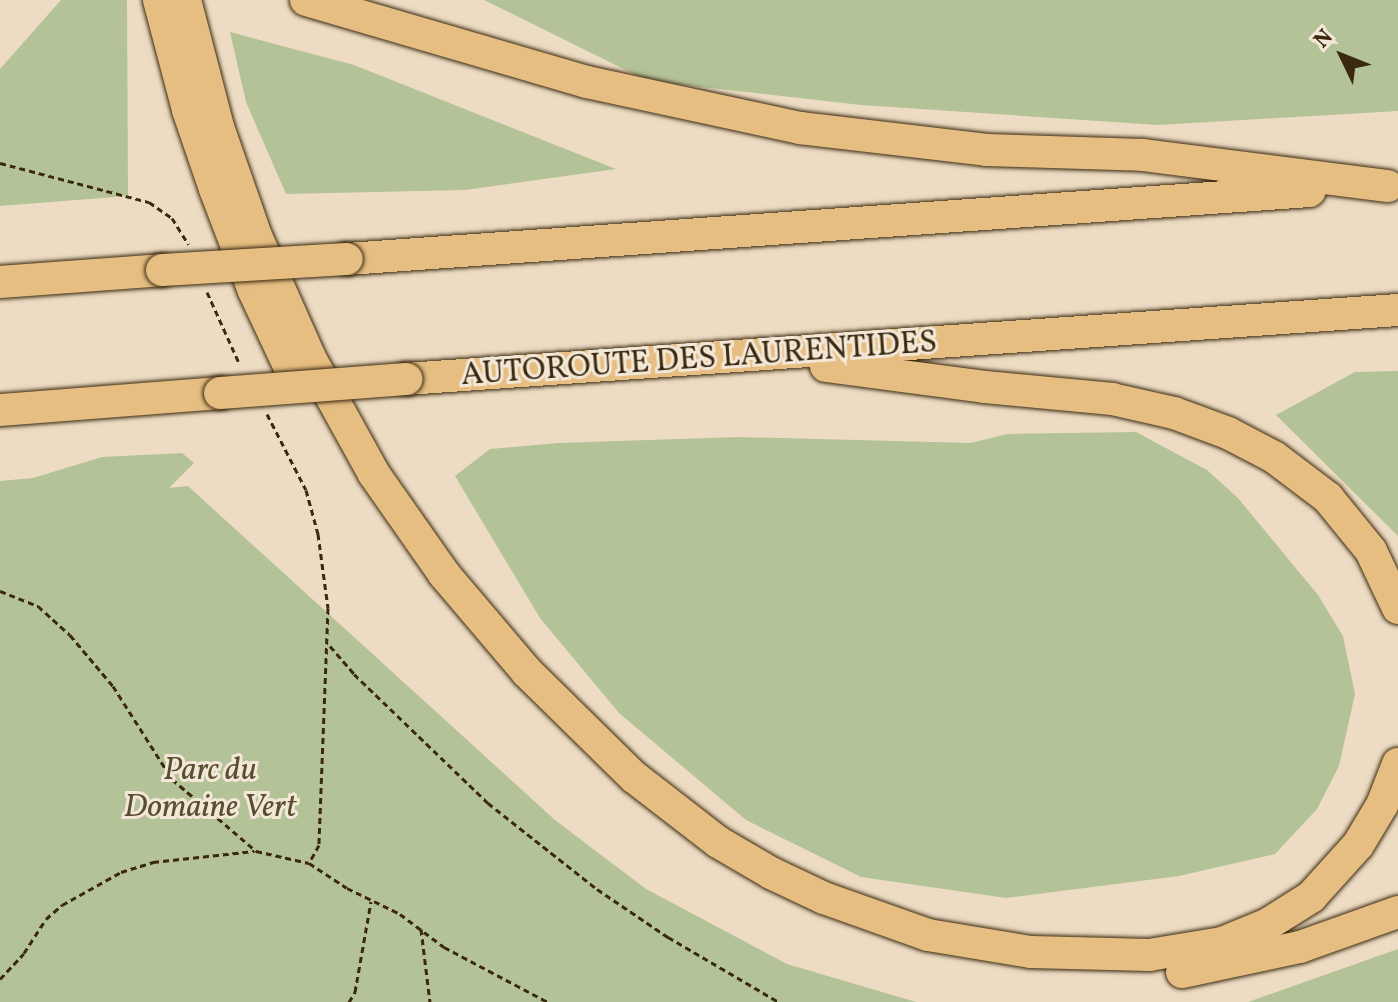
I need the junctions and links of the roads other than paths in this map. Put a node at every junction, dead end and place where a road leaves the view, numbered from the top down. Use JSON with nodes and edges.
{"nodes":[{"id":1,"x":159,"y":0,"type":"edge"},
{"id":2,"x":185,"y":0,"type":"edge"},
{"id":3,"x":306,"y":0,"type":"edge"},
{"id":4,"x":1393,"y":185,"type":"edge"},
{"id":5,"x":0,"y":282,"type":"edge"},
{"id":6,"x":1398,"y":310,"type":"edge"},
{"id":7,"x":758,"y":358,"type":"junction"},
{"id":8,"x":0,"y":410,"type":"edge"},
{"id":9,"x":1398,"y":608,"type":"edge"},
{"id":10,"x":1398,"y":764,"type":"edge"},
{"id":11,"x":1398,"y":912,"type":"edge"}],
"edges":[{"from":1,"to":11,"type":"highway"},
{"from":2,"to":10,"type":"highway"},
{"from":3,"to":4,"type":"highway"},
{"from":4,"to":5,"type":"highway","bridge":true},
{"from":6,"to":7,"type":"highway","name":"AUTOROUTE DES LAURENTIDES"},
{"from":7,"to":8,"type":"highway","name":"AUTOROUTE DES LAURENTIDES","bridge":true},
{"from":7,"to":9,"type":"highway"}]}
